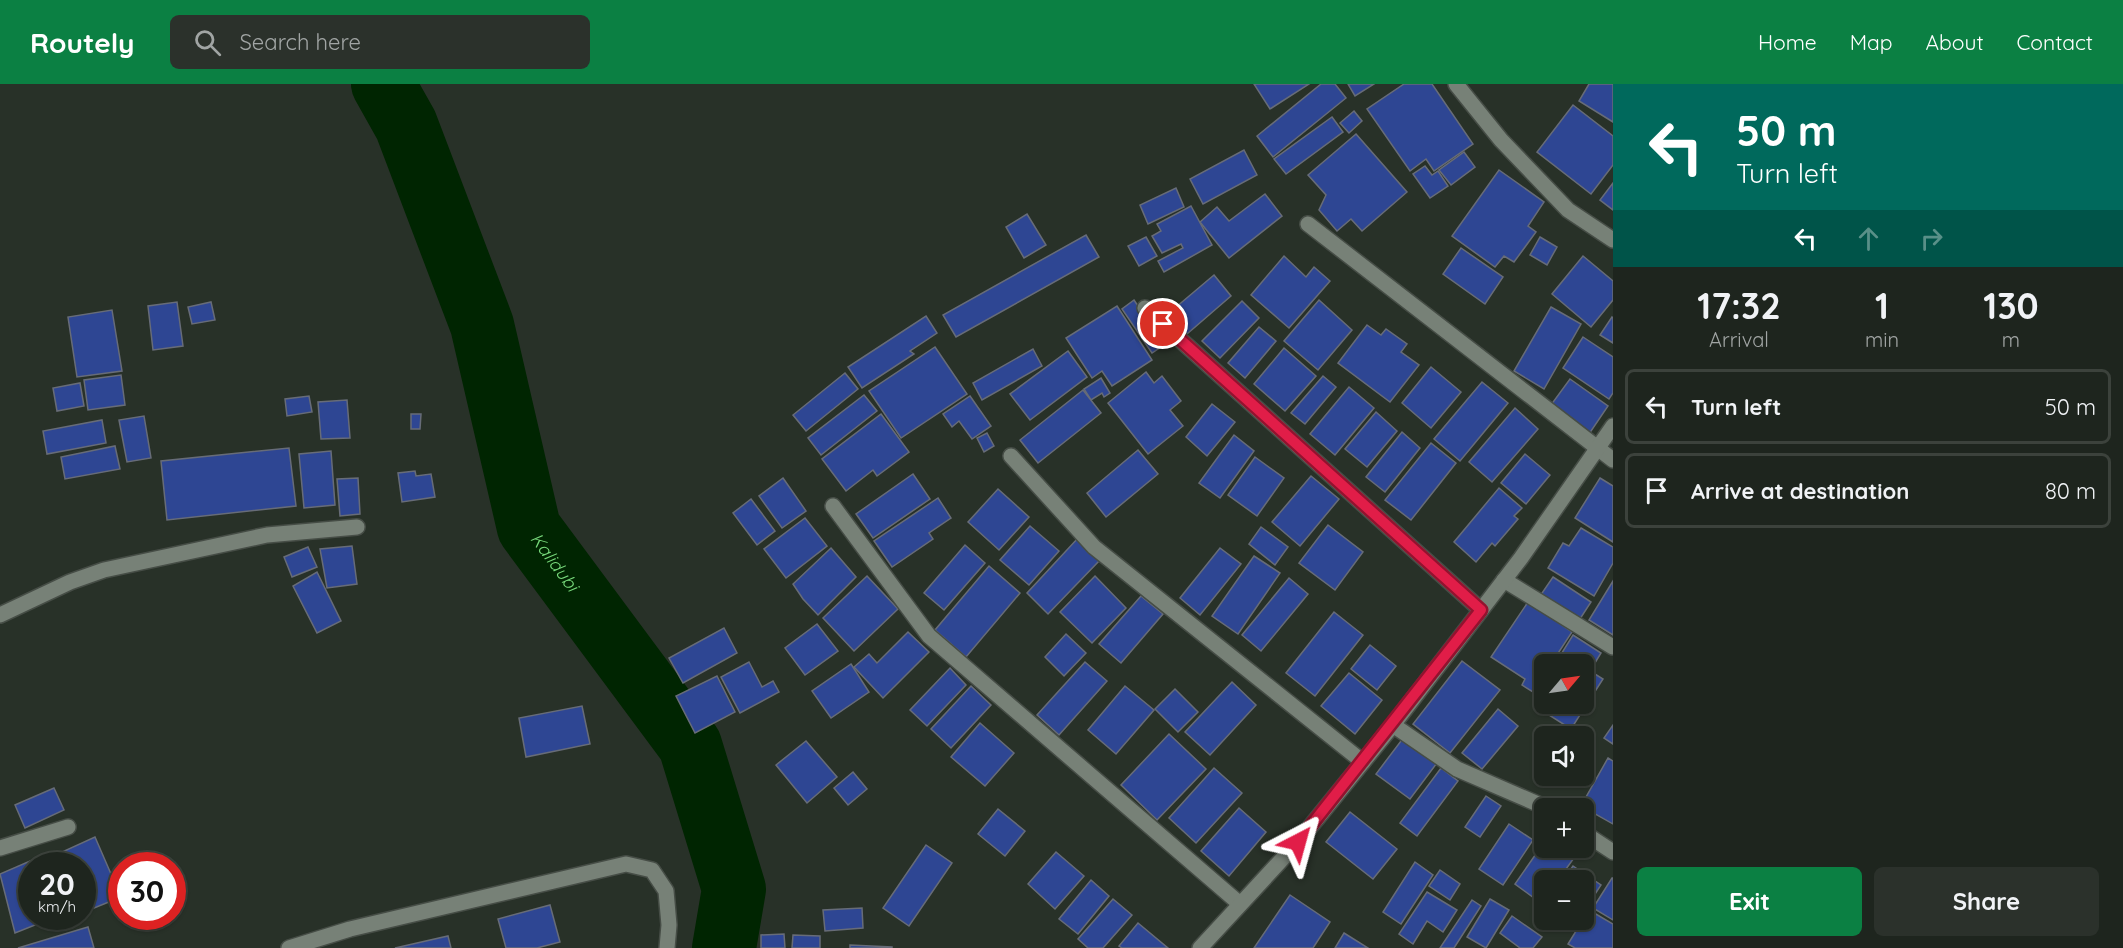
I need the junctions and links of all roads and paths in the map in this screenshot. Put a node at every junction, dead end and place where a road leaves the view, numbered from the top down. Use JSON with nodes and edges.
{"nodes":[{"id":1,"x":1456,"y":84,"type":"edge"},
{"id":2,"x":1308,"y":224,"type":"dead end"},
{"id":3,"x":1613,"y":240,"type":"edge"},
{"id":4,"x":1145,"y":308,"type":"dead end"},
{"id":5,"x":1613,"y":426,"type":"edge"},
{"id":6,"x":1597,"y":449,"type":"junction"},
{"id":7,"x":1011,"y":456,"type":"dead end"},
{"id":8,"x":1613,"y":460,"type":"edge"},
{"id":9,"x":833,"y":506,"type":"dead end"},
{"id":10,"x":357,"y":527,"type":"dead end"},
{"id":11,"x":1504,"y":580,"type":"junction"},
{"id":12,"x":1481,"y":610,"type":"junction"},
{"id":13,"x":0,"y":615,"type":"edge"},
{"id":14,"x":1613,"y":647,"type":"edge"},
{"id":15,"x":1393,"y":724,"type":"junction"},
{"id":16,"x":1363,"y":762,"type":"junction"},
{"id":17,"x":1534,"y":803,"type":"edge"},
{"id":18,"x":68,"y":827,"type":"dead end"},
{"id":19,"x":1594,"y":840,"type":"edge"},
{"id":20,"x":0,"y":848,"type":"edge"},
{"id":21,"x":1613,"y":852,"type":"edge"},
{"id":22,"x":1240,"y":904,"type":"junction"},
{"id":23,"x":289,"y":948,"type":"edge"},
{"id":24,"x":667,"y":948,"type":"edge"},
{"id":25,"x":1200,"y":948,"type":"edge"}],
"edges":[{"from":1,"to":3,"type":"street"},
{"from":2,"to":6,"type":"street"},
{"from":4,"to":12,"type":"street"},
{"from":5,"to":6,"type":"street"},
{"from":6,"to":8,"type":"street"},
{"from":6,"to":11,"type":"street"},
{"from":7,"to":16,"type":"street"},
{"from":9,"to":22,"type":"street"},
{"from":10,"to":13,"type":"street"},
{"from":11,"to":12,"type":"street"},
{"from":11,"to":14,"type":"street"},
{"from":12,"to":15,"type":"street"},
{"from":15,"to":16,"type":"street"},
{"from":15,"to":17,"type":"street"},
{"from":16,"to":22,"type":"street"},
{"from":18,"to":20,"type":"street"},
{"from":19,"to":21,"type":"street"},
{"from":22,"to":25,"type":"street"},
{"from":23,"to":24,"type":"street"}]}
